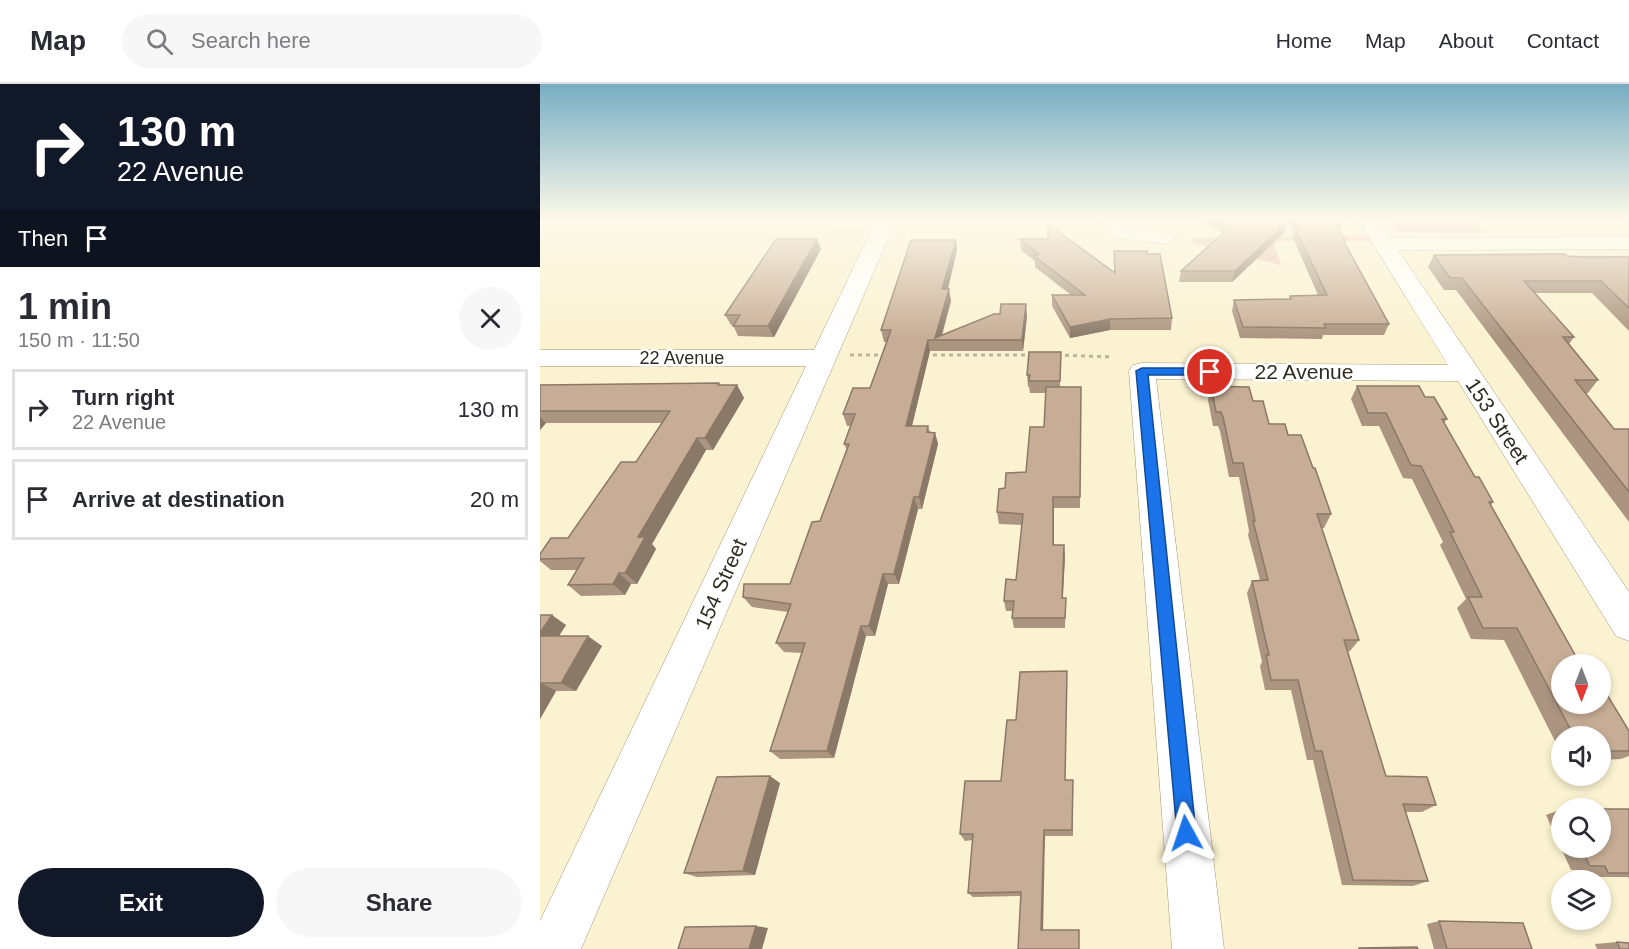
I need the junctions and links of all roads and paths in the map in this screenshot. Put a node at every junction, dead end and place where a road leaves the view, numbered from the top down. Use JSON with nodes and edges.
{"nodes":[{"id":1,"x":871,"y":258,"type":"edge"},
{"id":2,"x":1392,"y":258,"type":"edge"},
{"id":3,"x":890,"y":355,"type":"edge"},
{"id":4,"x":924,"y":355,"type":"edge"},
{"id":5,"x":1041,"y":355,"type":"edge"},
{"id":6,"x":1052,"y":355,"type":"edge"},
{"id":7,"x":833,"y":357,"type":"junction"},
{"id":8,"x":540,"y":358,"type":"edge"},
{"id":9,"x":1128,"y":364,"type":"junction"},
{"id":10,"x":1466,"y":373,"type":"junction"},
{"id":11,"x":1629,"y":624,"type":"edge"},
{"id":12,"x":554,"y":949,"type":"edge"},
{"id":13,"x":1198,"y":949,"type":"edge"}],
"edges":[{"from":1,"to":7,"type":"street","name":"154 Street"},
{"from":2,"to":10,"type":"street","name":"153 Street"},
{"from":3,"to":7,"type":"path"},
{"from":4,"to":5,"type":"path"},
{"from":6,"to":9,"type":"path"},
{"from":7,"to":8,"type":"street","name":"22 Avenue"},
{"from":7,"to":12,"type":"street","name":"154 Street"},
{"from":9,"to":10,"type":"street","name":"22 Avenue"},
{"from":9,"to":13,"type":"street"},
{"from":10,"to":11,"type":"street","name":"153 Street"}]}
